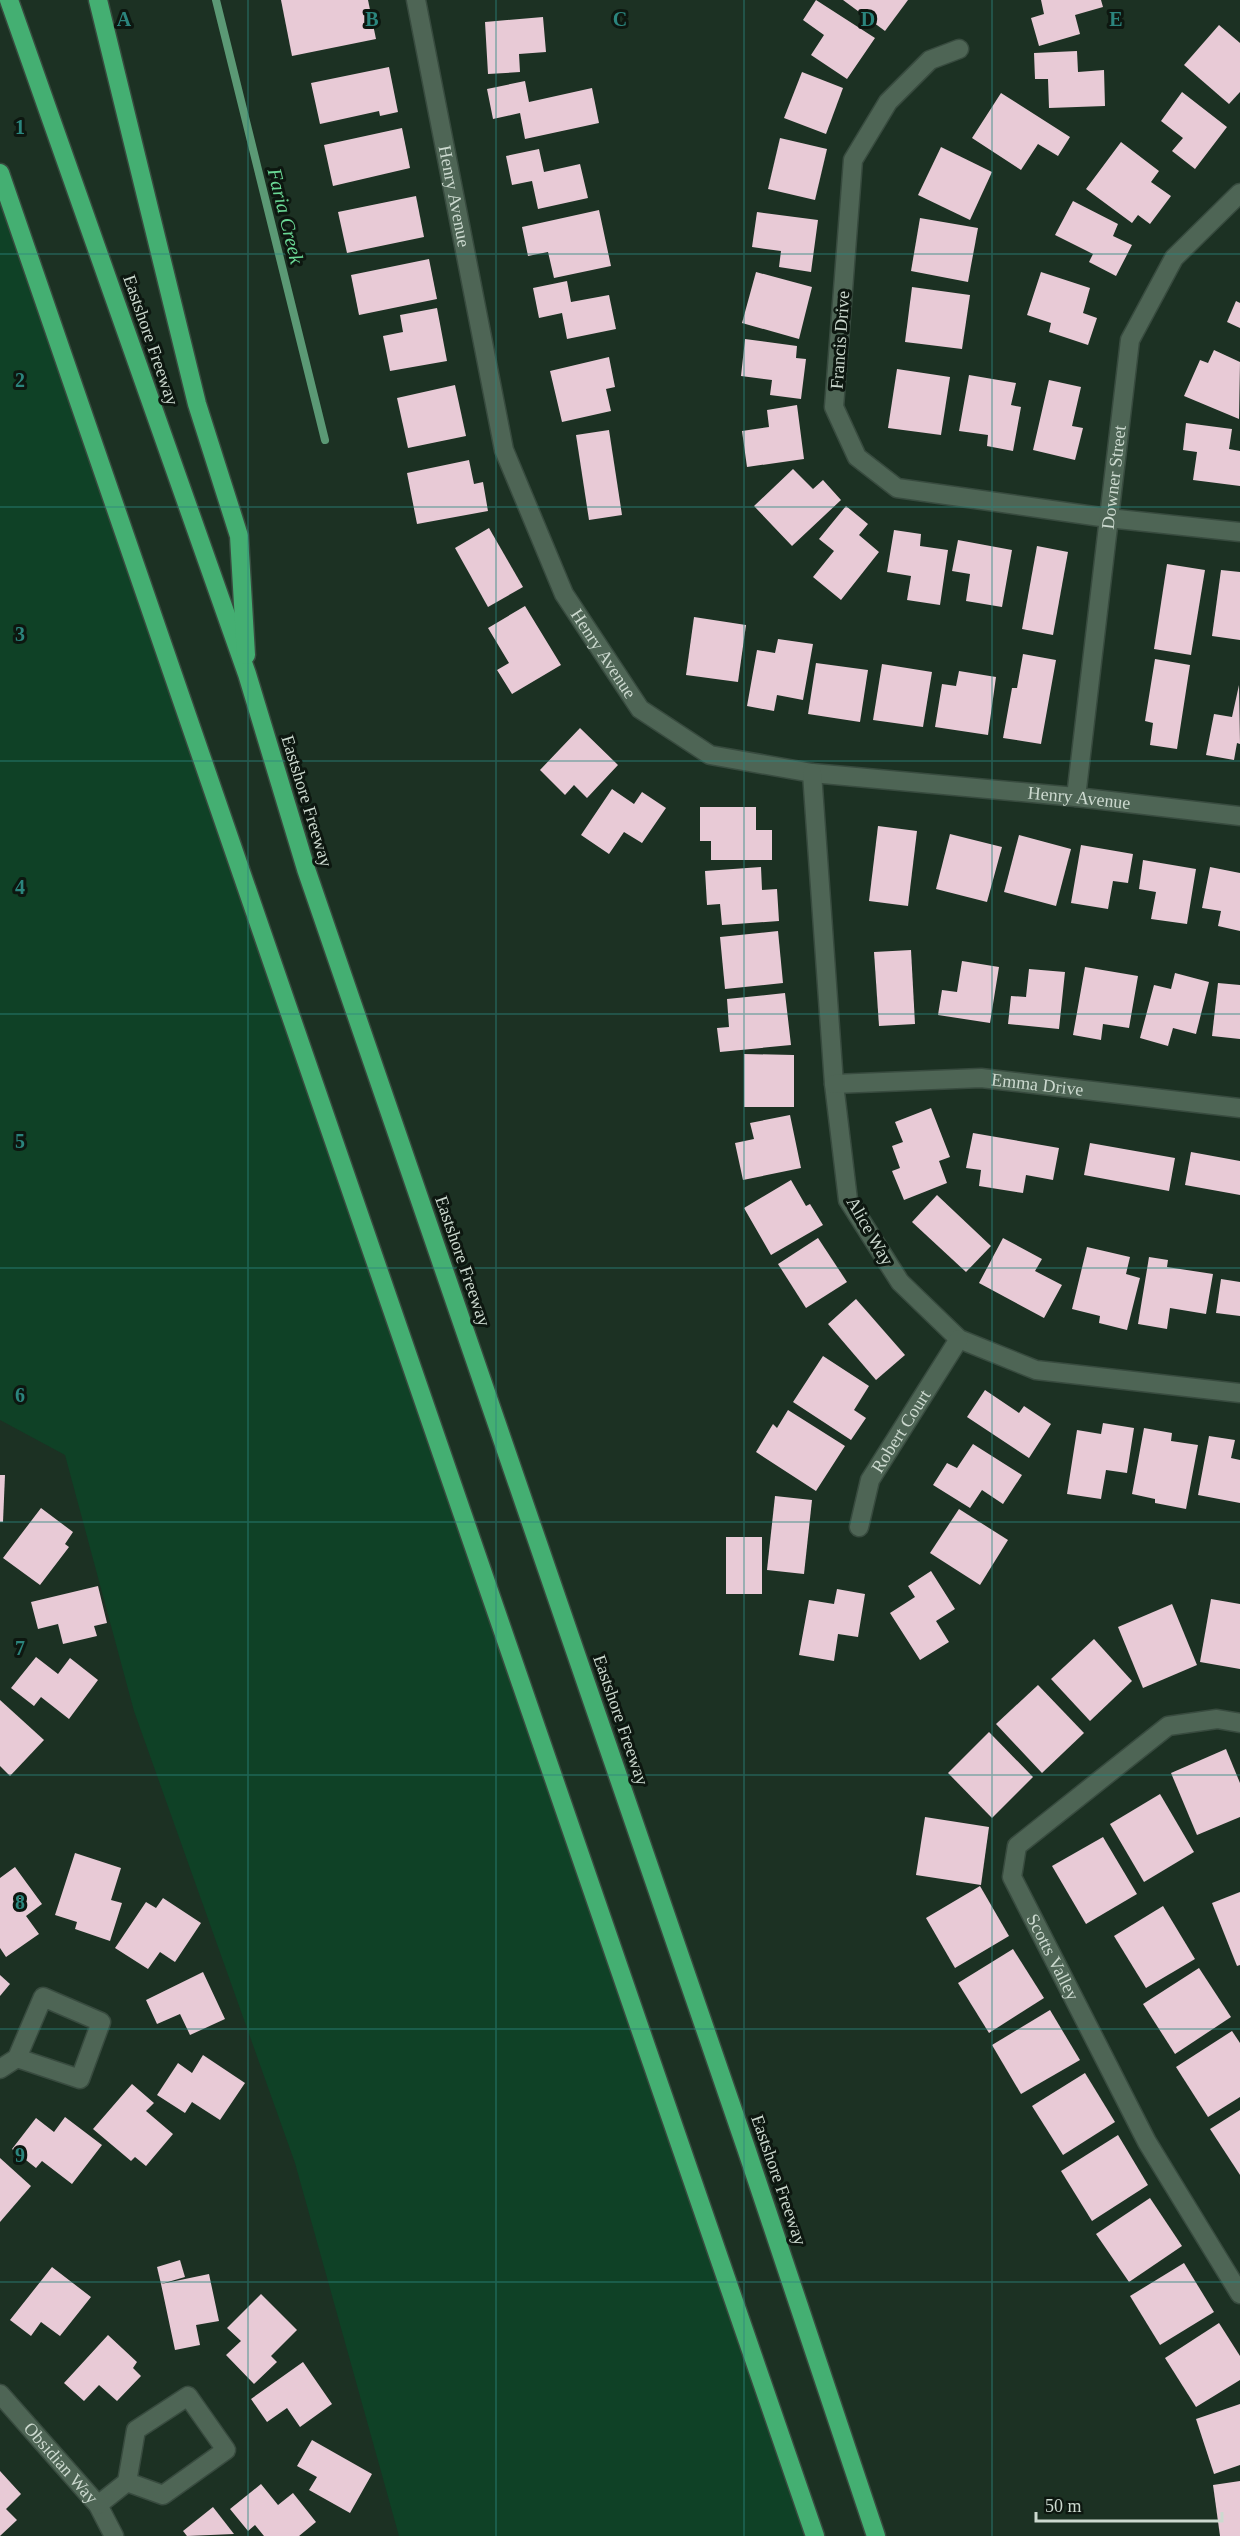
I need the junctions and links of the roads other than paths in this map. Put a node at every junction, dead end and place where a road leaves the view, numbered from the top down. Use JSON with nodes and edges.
{"nodes":[{"id":1,"x":9,"y":0,"type":"edge"},
{"id":2,"x":98,"y":0,"type":"edge"},
{"id":3,"x":416,"y":0,"type":"edge"},
{"id":4,"x":958,"y":49,"type":"dead end"},
{"id":5,"x":0,"y":173,"type":"edge"},
{"id":6,"x":1240,"y":193,"type":"edge"},
{"id":7,"x":0,"y":196,"type":"edge"},
{"id":8,"x":35,"y":274,"type":"junction"},
{"id":9,"x":1108,"y":518,"type":"junction"},
{"id":10,"x":1240,"y":532,"type":"edge"},
{"id":11,"x":247,"y":674,"type":"junction"},
{"id":12,"x":812,"y":773,"type":"junction"},
{"id":13,"x":1076,"y":797,"type":"junction"},
{"id":14,"x":1240,"y":816,"type":"edge"},
{"id":15,"x":834,"y":1084,"type":"junction"},
{"id":16,"x":1240,"y":1108,"type":"edge"},
{"id":17,"x":959,"y":1339,"type":"junction"},
{"id":18,"x":1240,"y":1393,"type":"edge"},
{"id":19,"x":859,"y":1527,"type":"dead end"},
{"id":20,"x":1240,"y":1722,"type":"edge"},
{"id":21,"x":17,"y":2058,"type":"junction"},
{"id":22,"x":0,"y":2069,"type":"edge"},
{"id":23,"x":1240,"y":2294,"type":"edge"},
{"id":24,"x":0,"y":2394,"type":"edge"},
{"id":25,"x":127,"y":2482,"type":"junction"},
{"id":26,"x":98,"y":2505,"type":"junction"},
{"id":27,"x":114,"y":2536,"type":"edge"},
{"id":28,"x":815,"y":2536,"type":"edge"},
{"id":29,"x":876,"y":2536,"type":"edge"}],
"edges":[{"from":1,"to":11,"type":"highway","name":"Eastshore Freeway"},
{"from":2,"to":11,"type":"highway"},
{"from":3,"to":12,"type":"street","name":"Henry Avenue"},
{"from":4,"to":9,"type":"street","name":"Francis Drive"},
{"from":5,"to":8,"type":"highway"},
{"from":6,"to":9,"type":"street","name":"Downer Street"},
{"from":7,"to":8,"type":"highway"},
{"from":8,"to":28,"type":"highway"},
{"from":9,"to":10,"type":"street","name":"Francis Drive"},
{"from":9,"to":13,"type":"street","name":"Downer Street"},
{"from":11,"to":29,"type":"highway","name":"Eastshore Freeway"},
{"from":12,"to":13,"type":"street","name":"Henry Avenue"},
{"from":12,"to":15,"type":"street","name":"Alice Way"},
{"from":13,"to":14,"type":"street","name":"Henry Avenue"},
{"from":15,"to":16,"type":"street","name":"Emma Drive"},
{"from":15,"to":17,"type":"street","name":"Alice Way"},
{"from":17,"to":18,"type":"street","name":"Alice Way"},
{"from":17,"to":19,"type":"street","name":"Robert Court"},
{"from":20,"to":23,"type":"street","name":"Scotts Valley"},
{"from":21,"to":21,"type":"street"},
{"from":21,"to":22,"type":"street"},
{"from":24,"to":26,"type":"street","name":"Obsidian Way"},
{"from":25,"to":25,"type":"street"},
{"from":25,"to":26,"type":"street"},
{"from":26,"to":27,"type":"street","name":"Obsidian Way"}]}
